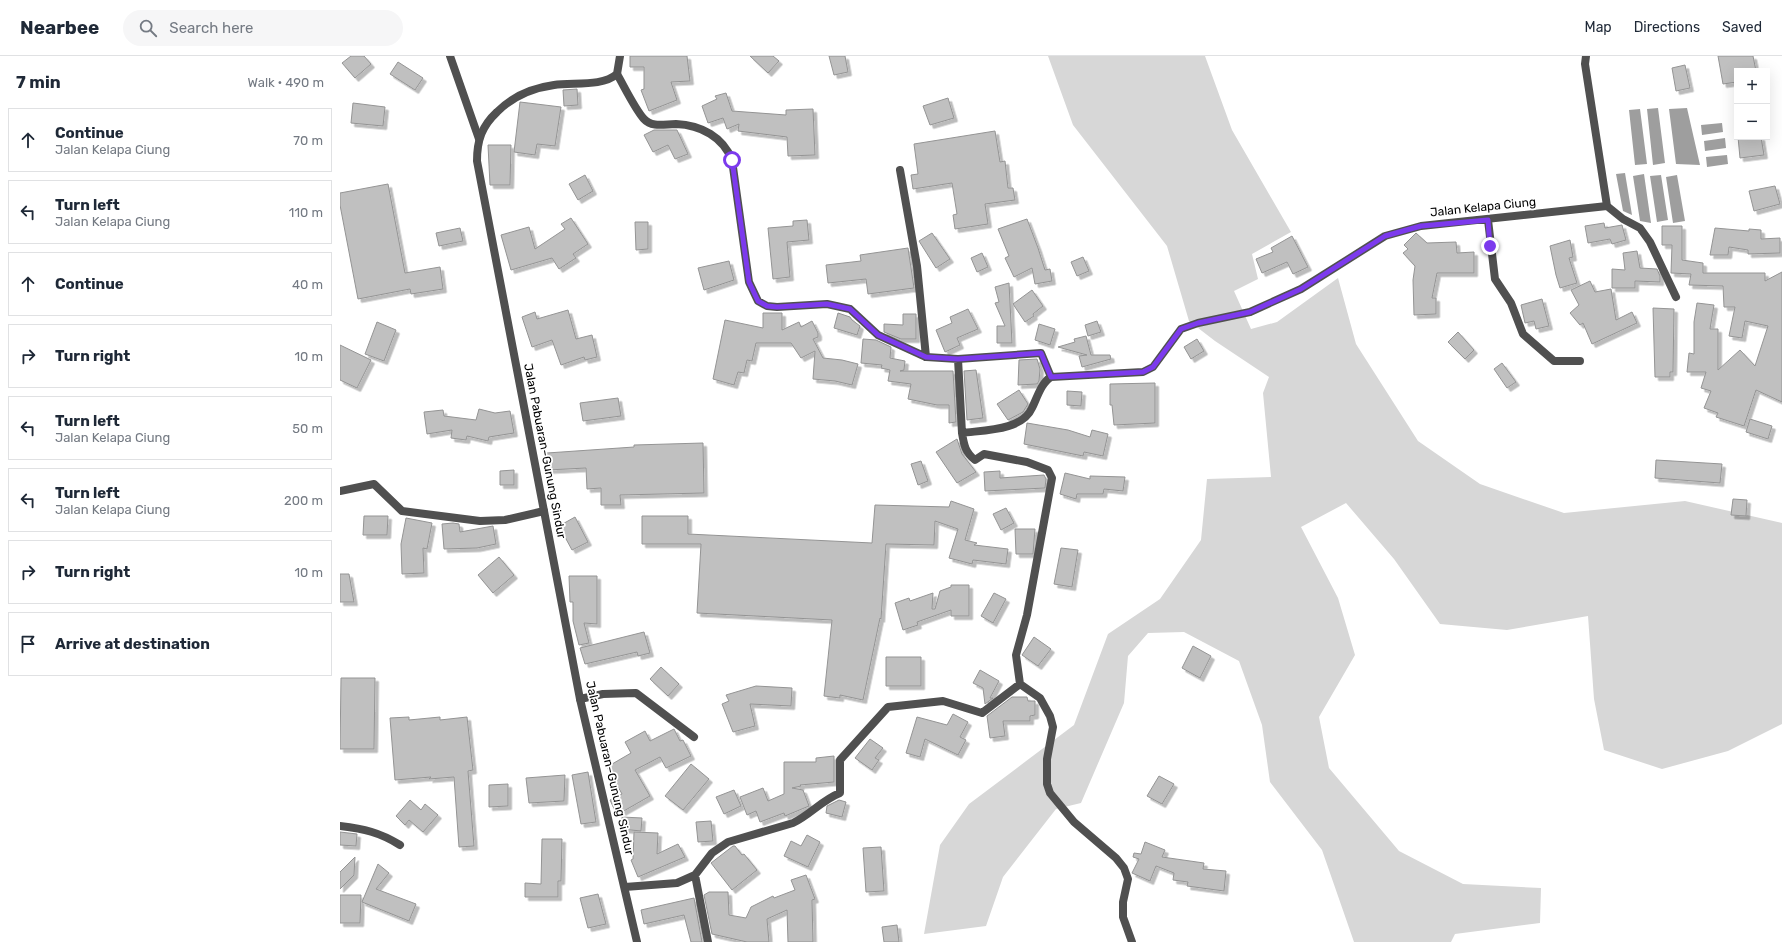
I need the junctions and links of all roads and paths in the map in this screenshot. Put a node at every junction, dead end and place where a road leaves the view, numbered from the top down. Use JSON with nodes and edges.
{"nodes":[{"id":1,"x":450,"y":56,"type":"edge"},
{"id":2,"x":620,"y":56,"type":"edge"},
{"id":3,"x":1586,"y":56,"type":"edge"},
{"id":4,"x":617,"y":74,"type":"junction"},
{"id":5,"x":479,"y":139,"type":"junction"},
{"id":6,"x":900,"y":170,"type":"dead end"},
{"id":7,"x":1607,"y":206,"type":"junction"},
{"id":8,"x":1488,"y":220,"type":"junction"},
{"id":9,"x":1676,"y":297,"type":"dead end"},
{"id":10,"x":926,"y":357,"type":"junction"},
{"id":11,"x":958,"y":359,"type":"junction"},
{"id":12,"x":1580,"y":361,"type":"dead end"},
{"id":13,"x":1051,"y":377,"type":"junction"},
{"id":14,"x":962,"y":433,"type":"junction"},
{"id":15,"x":340,"y":491,"type":"edge"},
{"id":16,"x":544,"y":511,"type":"junction"},
{"id":17,"x":1020,"y":684,"type":"junction"},
{"id":18,"x":580,"y":699,"type":"junction"},
{"id":19,"x":694,"y":737,"type":"dead end"},
{"id":20,"x":340,"y":826,"type":"edge"},
{"id":21,"x":400,"y":845,"type":"dead end"},
{"id":22,"x":695,"y":876,"type":"junction"},
{"id":23,"x":626,"y":887,"type":"junction"},
{"id":24,"x":637,"y":942,"type":"edge"},
{"id":25,"x":708,"y":942,"type":"edge"},
{"id":26,"x":1132,"y":942,"type":"edge"}],
"edges":[{"from":1,"to":5,"type":"street"},
{"from":2,"to":4,"type":"street"},
{"from":3,"to":7,"type":"street"},
{"from":4,"to":5,"type":"street","name":"Jalan Pabuaran–Gunung Sindur"},
{"from":4,"to":10,"type":"street"},
{"from":5,"to":16,"type":"street","name":"Jalan Pabuaran–Gunung Sindur"},
{"from":6,"to":10,"type":"street"},
{"from":7,"to":8,"type":"street","name":"Jalan Kelapa Ciung"},
{"from":7,"to":9,"type":"street"},
{"from":8,"to":12,"type":"street"},
{"from":8,"to":13,"type":"street","name":"Jalan Kelapa Ciung"},
{"from":10,"to":11,"type":"street"},
{"from":11,"to":13,"type":"street"},
{"from":11,"to":14,"type":"street"},
{"from":13,"to":14,"type":"street"},
{"from":14,"to":17,"type":"street"},
{"from":15,"to":16,"type":"street"},
{"from":16,"to":18,"type":"street","name":"Jalan Pabuaran–Gunung Sindur"},
{"from":17,"to":22,"type":"street"},
{"from":17,"to":26,"type":"street"},
{"from":18,"to":19,"type":"street"},
{"from":18,"to":23,"type":"street","name":"Jalan Pabuaran–Gunung Sindur"},
{"from":20,"to":21,"type":"street"},
{"from":22,"to":23,"type":"street"},
{"from":22,"to":25,"type":"street"},
{"from":23,"to":24,"type":"street","name":"Jalan Pabuaran–Gunung Sindur"}]}
